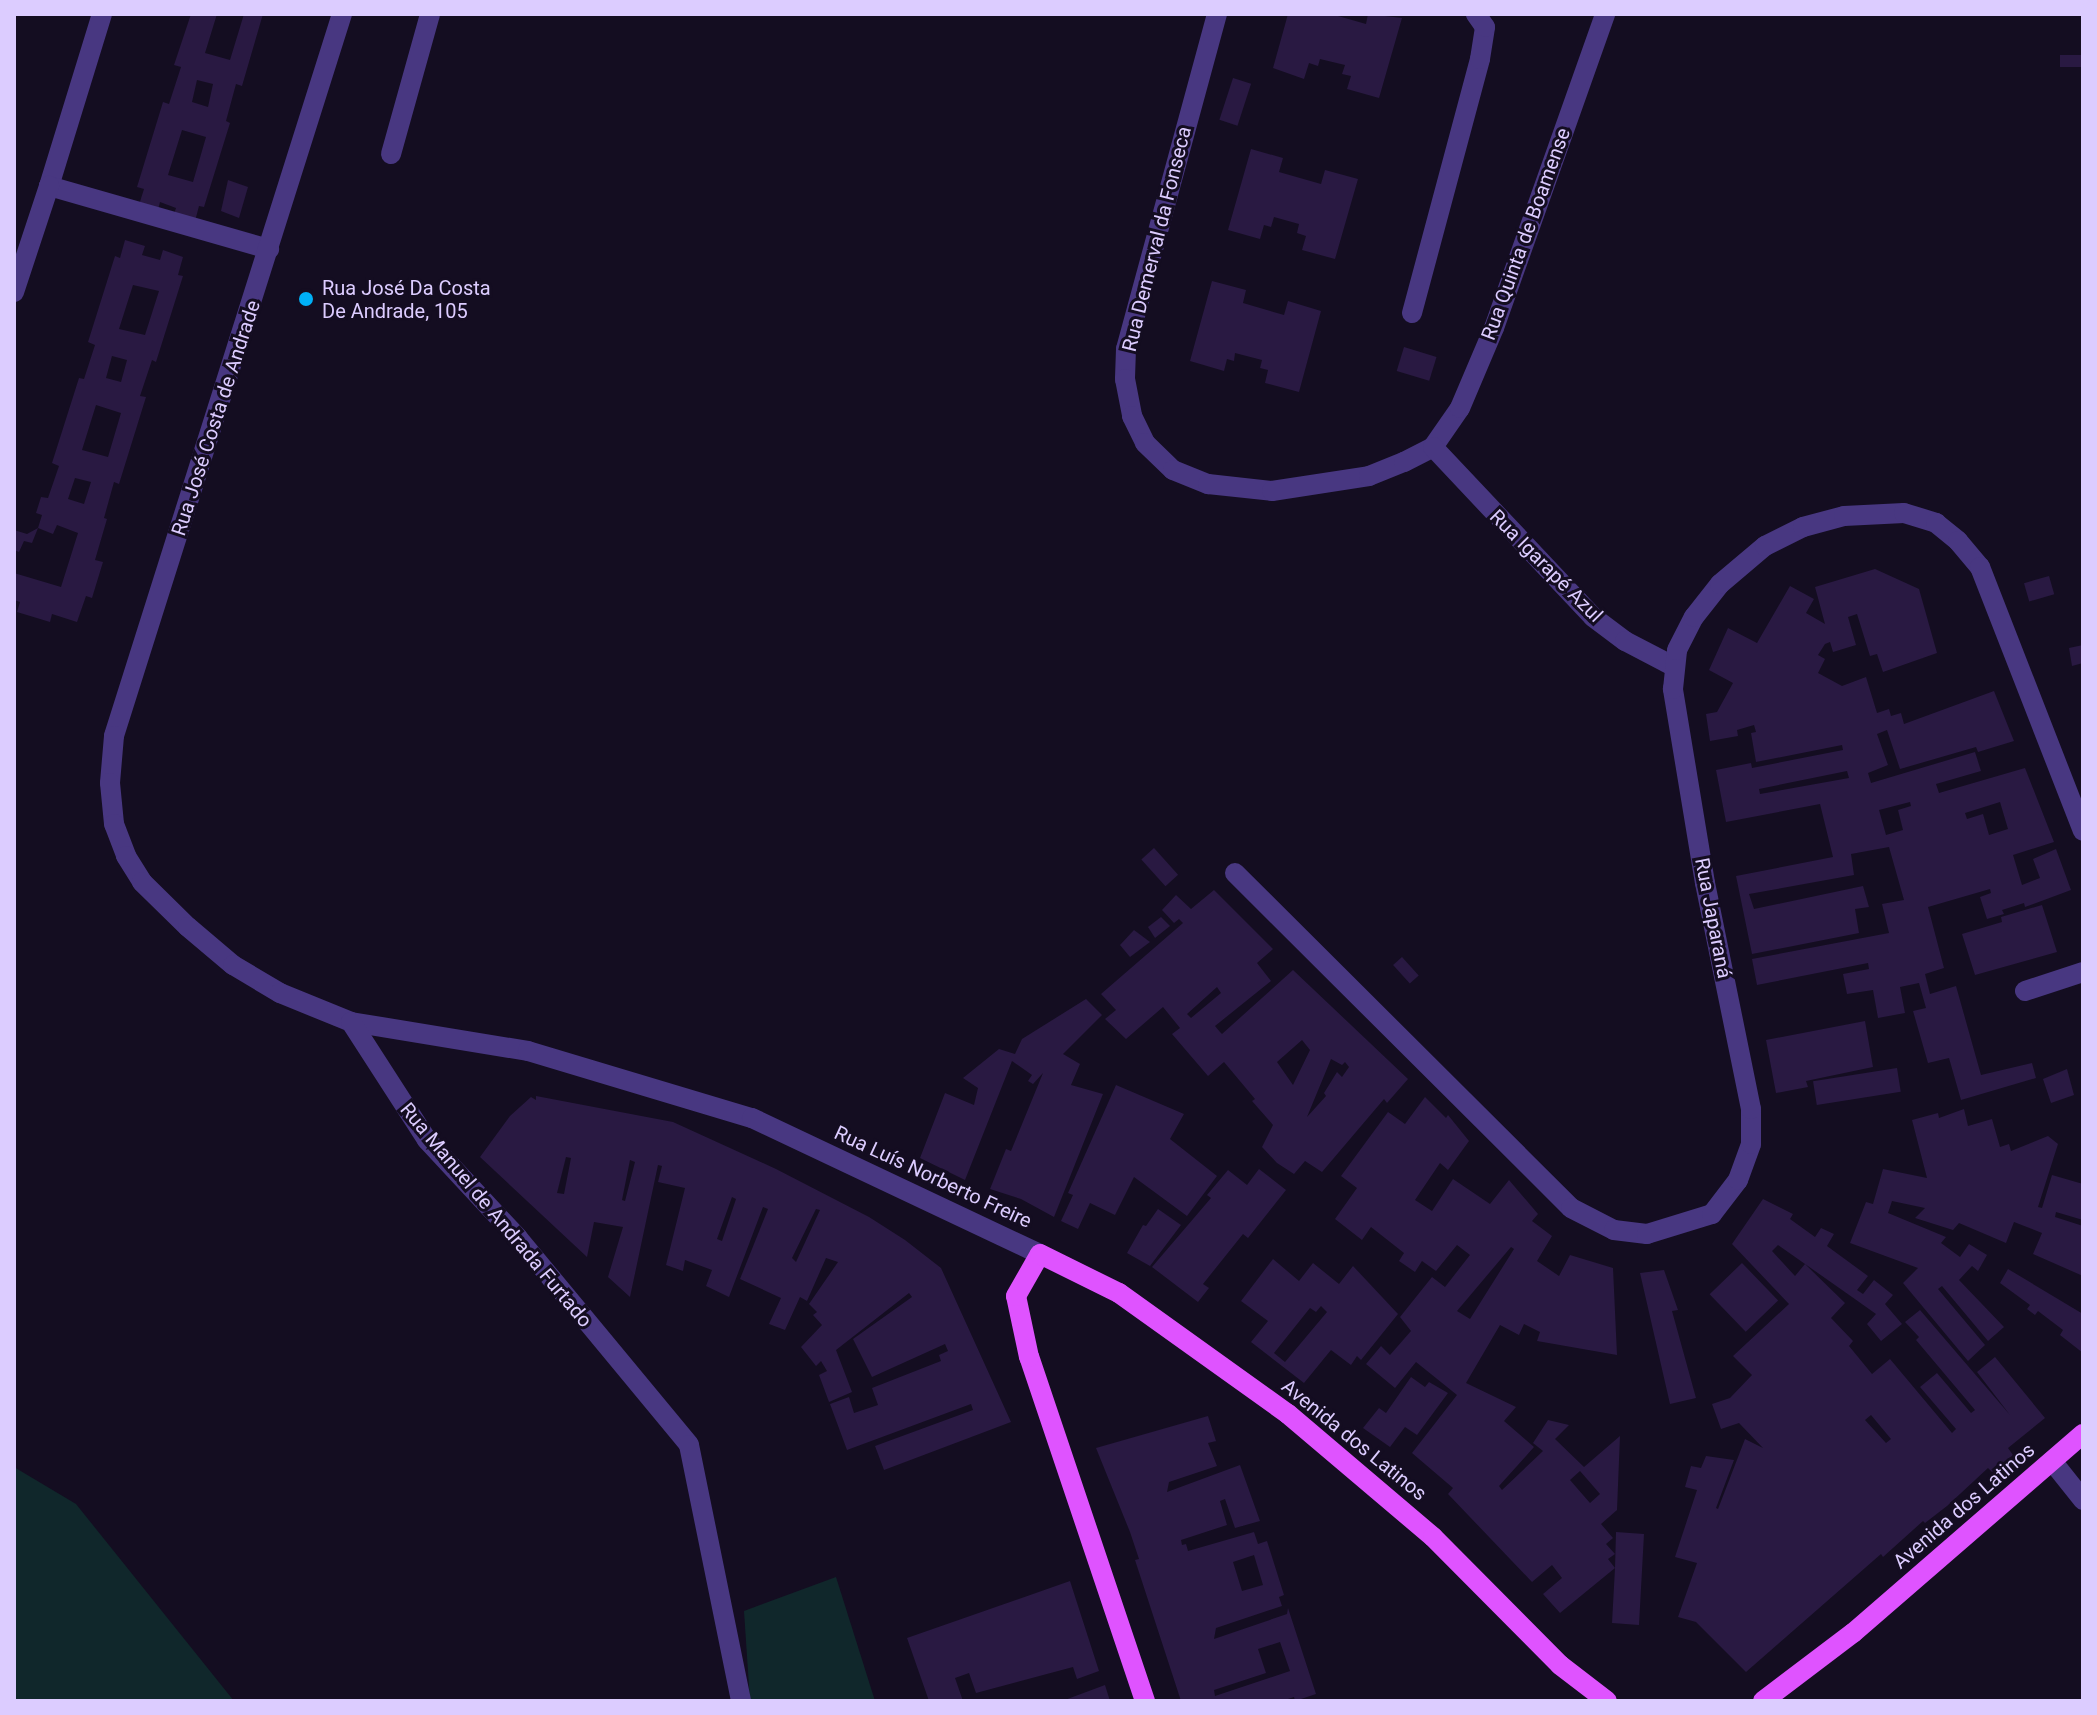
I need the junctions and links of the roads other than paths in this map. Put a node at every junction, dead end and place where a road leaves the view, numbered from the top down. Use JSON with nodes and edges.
{"nodes":[{"id":1,"x":102,"y":14,"type":"edge"},
{"id":2,"x":342,"y":14,"type":"edge"},
{"id":3,"x":430,"y":14,"type":"edge"},
{"id":4,"x":1217,"y":14,"type":"edge"},
{"id":5,"x":1476,"y":14,"type":"edge"},
{"id":6,"x":1605,"y":14,"type":"edge"},
{"id":7,"x":391,"y":154,"type":"dead end"},
{"id":8,"x":49,"y":186,"type":"junction"},
{"id":9,"x":269,"y":249,"type":"junction"},
{"id":10,"x":14,"y":292,"type":"edge"},
{"id":11,"x":1412,"y":313,"type":"dead end"},
{"id":12,"x":1433,"y":447,"type":"junction"},
{"id":13,"x":1675,"y":667,"type":"junction"},
{"id":14,"x":2083,"y":831,"type":"edge"},
{"id":15,"x":1235,"y":873,"type":"dead end"},
{"id":16,"x":2083,"y":972,"type":"edge"},
{"id":17,"x":2025,"y":991,"type":"dead end"},
{"id":18,"x":351,"y":1022,"type":"junction"},
{"id":19,"x":1040,"y":1254,"type":"junction"},
{"id":20,"x":2083,"y":1434,"type":"edge"},
{"id":21,"x":2052,"y":1461,"type":"junction"},
{"id":22,"x":2083,"y":1500,"type":"edge"},
{"id":23,"x":741,"y":1701,"type":"edge"},
{"id":24,"x":1145,"y":1701,"type":"edge"},
{"id":25,"x":1607,"y":1701,"type":"edge"},
{"id":26,"x":1763,"y":1701,"type":"edge"}],
"edges":[{"from":1,"to":8,"type":"street"},
{"from":2,"to":9,"type":"street","name":"Rua José Costa de Andrade"},
{"from":3,"to":7,"type":"street"},
{"from":4,"to":12,"type":"street","name":"Rua Demerval da Fonseca"},
{"from":5,"to":11,"type":"street"},
{"from":6,"to":12,"type":"street","name":"Rua Quinta de Boamense"},
{"from":8,"to":9,"type":"street"},
{"from":8,"to":10,"type":"street"},
{"from":9,"to":18,"type":"street","name":"Rua José Costa de Andrade"},
{"from":12,"to":13,"type":"street","name":"Rua Igarapé Azul"},
{"from":13,"to":14,"type":"street","name":"Rua Japaraná"},
{"from":13,"to":15,"type":"street","name":"Rua Japaraná"},
{"from":16,"to":17,"type":"street"},
{"from":18,"to":19,"type":"street","name":"Rua Luís Norberto Freire"},
{"from":18,"to":23,"type":"street","name":"Rua Manuel de Andrada Furtado"},
{"from":19,"to":24,"type":"main road","name":"Rua Luís Norberto Freire"},
{"from":19,"to":25,"type":"main road","name":"Avenida dos Latinos"},
{"from":20,"to":21,"type":"main road","name":"Avenida dos Latinos"},
{"from":21,"to":22,"type":"street"},
{"from":21,"to":26,"type":"main road","name":"Avenida dos Latinos"}]}
